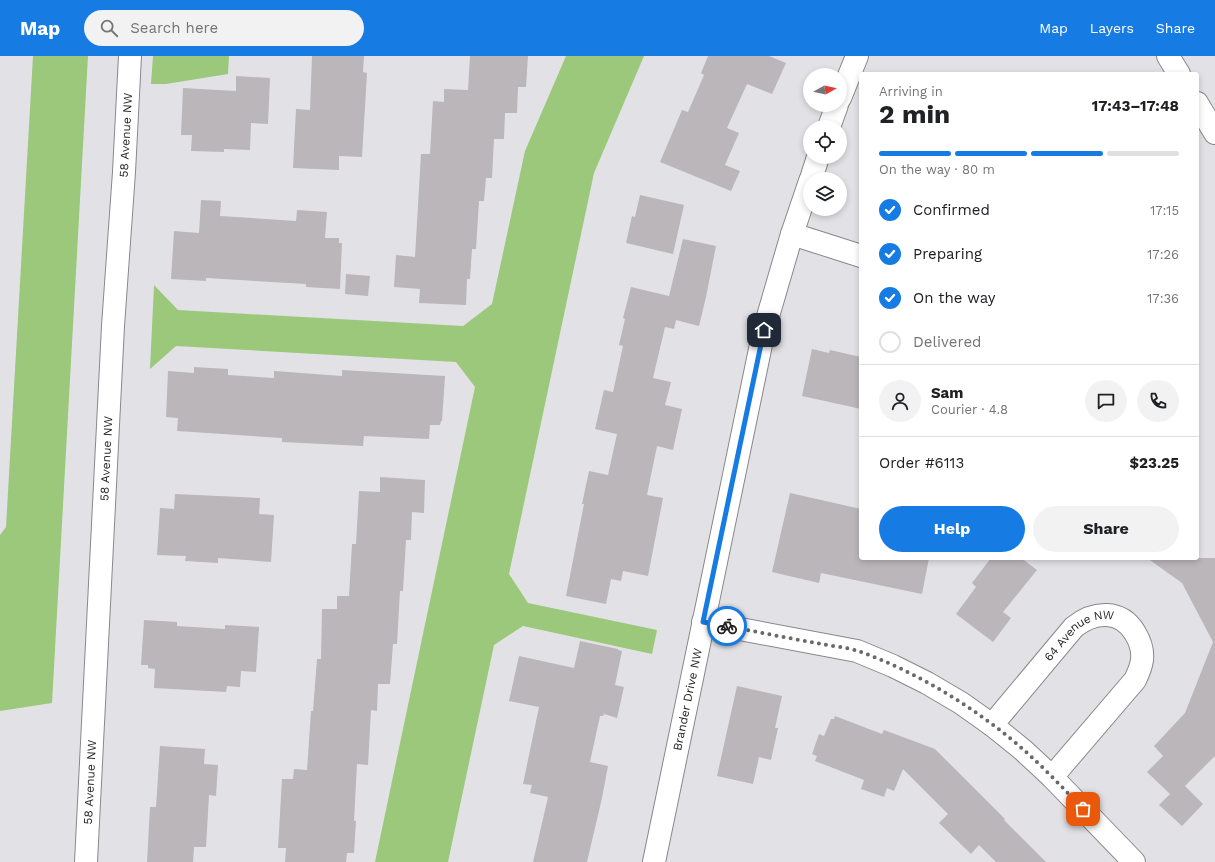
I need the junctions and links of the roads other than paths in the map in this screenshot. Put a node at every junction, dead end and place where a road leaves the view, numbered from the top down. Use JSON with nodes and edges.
{"nodes":[{"id":1,"x":130,"y":56,"type":"edge"},
{"id":2,"x":857,"y":56,"type":"edge"},
{"id":3,"x":1168,"y":56,"type":"edge"},
{"id":4,"x":1178,"y":72,"type":"edge"},
{"id":5,"x":847,"y":81,"type":"edge"},
{"id":6,"x":1199,"y":106,"type":"edge"},
{"id":7,"x":1215,"y":133,"type":"edge"},
{"id":8,"x":803,"y":201,"type":"edge"},
{"id":9,"x":792,"y":234,"type":"junction"},
{"id":10,"x":859,"y":255,"type":"edge"},
{"id":11,"x":703,"y":622,"type":"junction"},
{"id":12,"x":992,"y":725,"type":"junction"},
{"id":13,"x":1052,"y":777,"type":"junction"},
{"id":14,"x":86,"y":862,"type":"edge"},
{"id":15,"x":654,"y":862,"type":"edge"},
{"id":16,"x":1134,"y":862,"type":"edge"}],
"edges":[{"from":1,"to":14,"type":"street","name":"58 Avenue NW"},
{"from":2,"to":5,"type":"street"},
{"from":3,"to":4,"type":"street"},
{"from":6,"to":7,"type":"street"},
{"from":8,"to":9,"type":"street","name":"Brander Drive NW"},
{"from":9,"to":10,"type":"street"},
{"from":9,"to":11,"type":"street","name":"Brander Drive NW"},
{"from":11,"to":12,"type":"street"},
{"from":11,"to":15,"type":"street","name":"Brander Drive NW"},
{"from":12,"to":13,"type":"street"},
{"from":12,"to":13,"type":"street","name":"64 Avenue NW"},
{"from":13,"to":16,"type":"street"}]}
